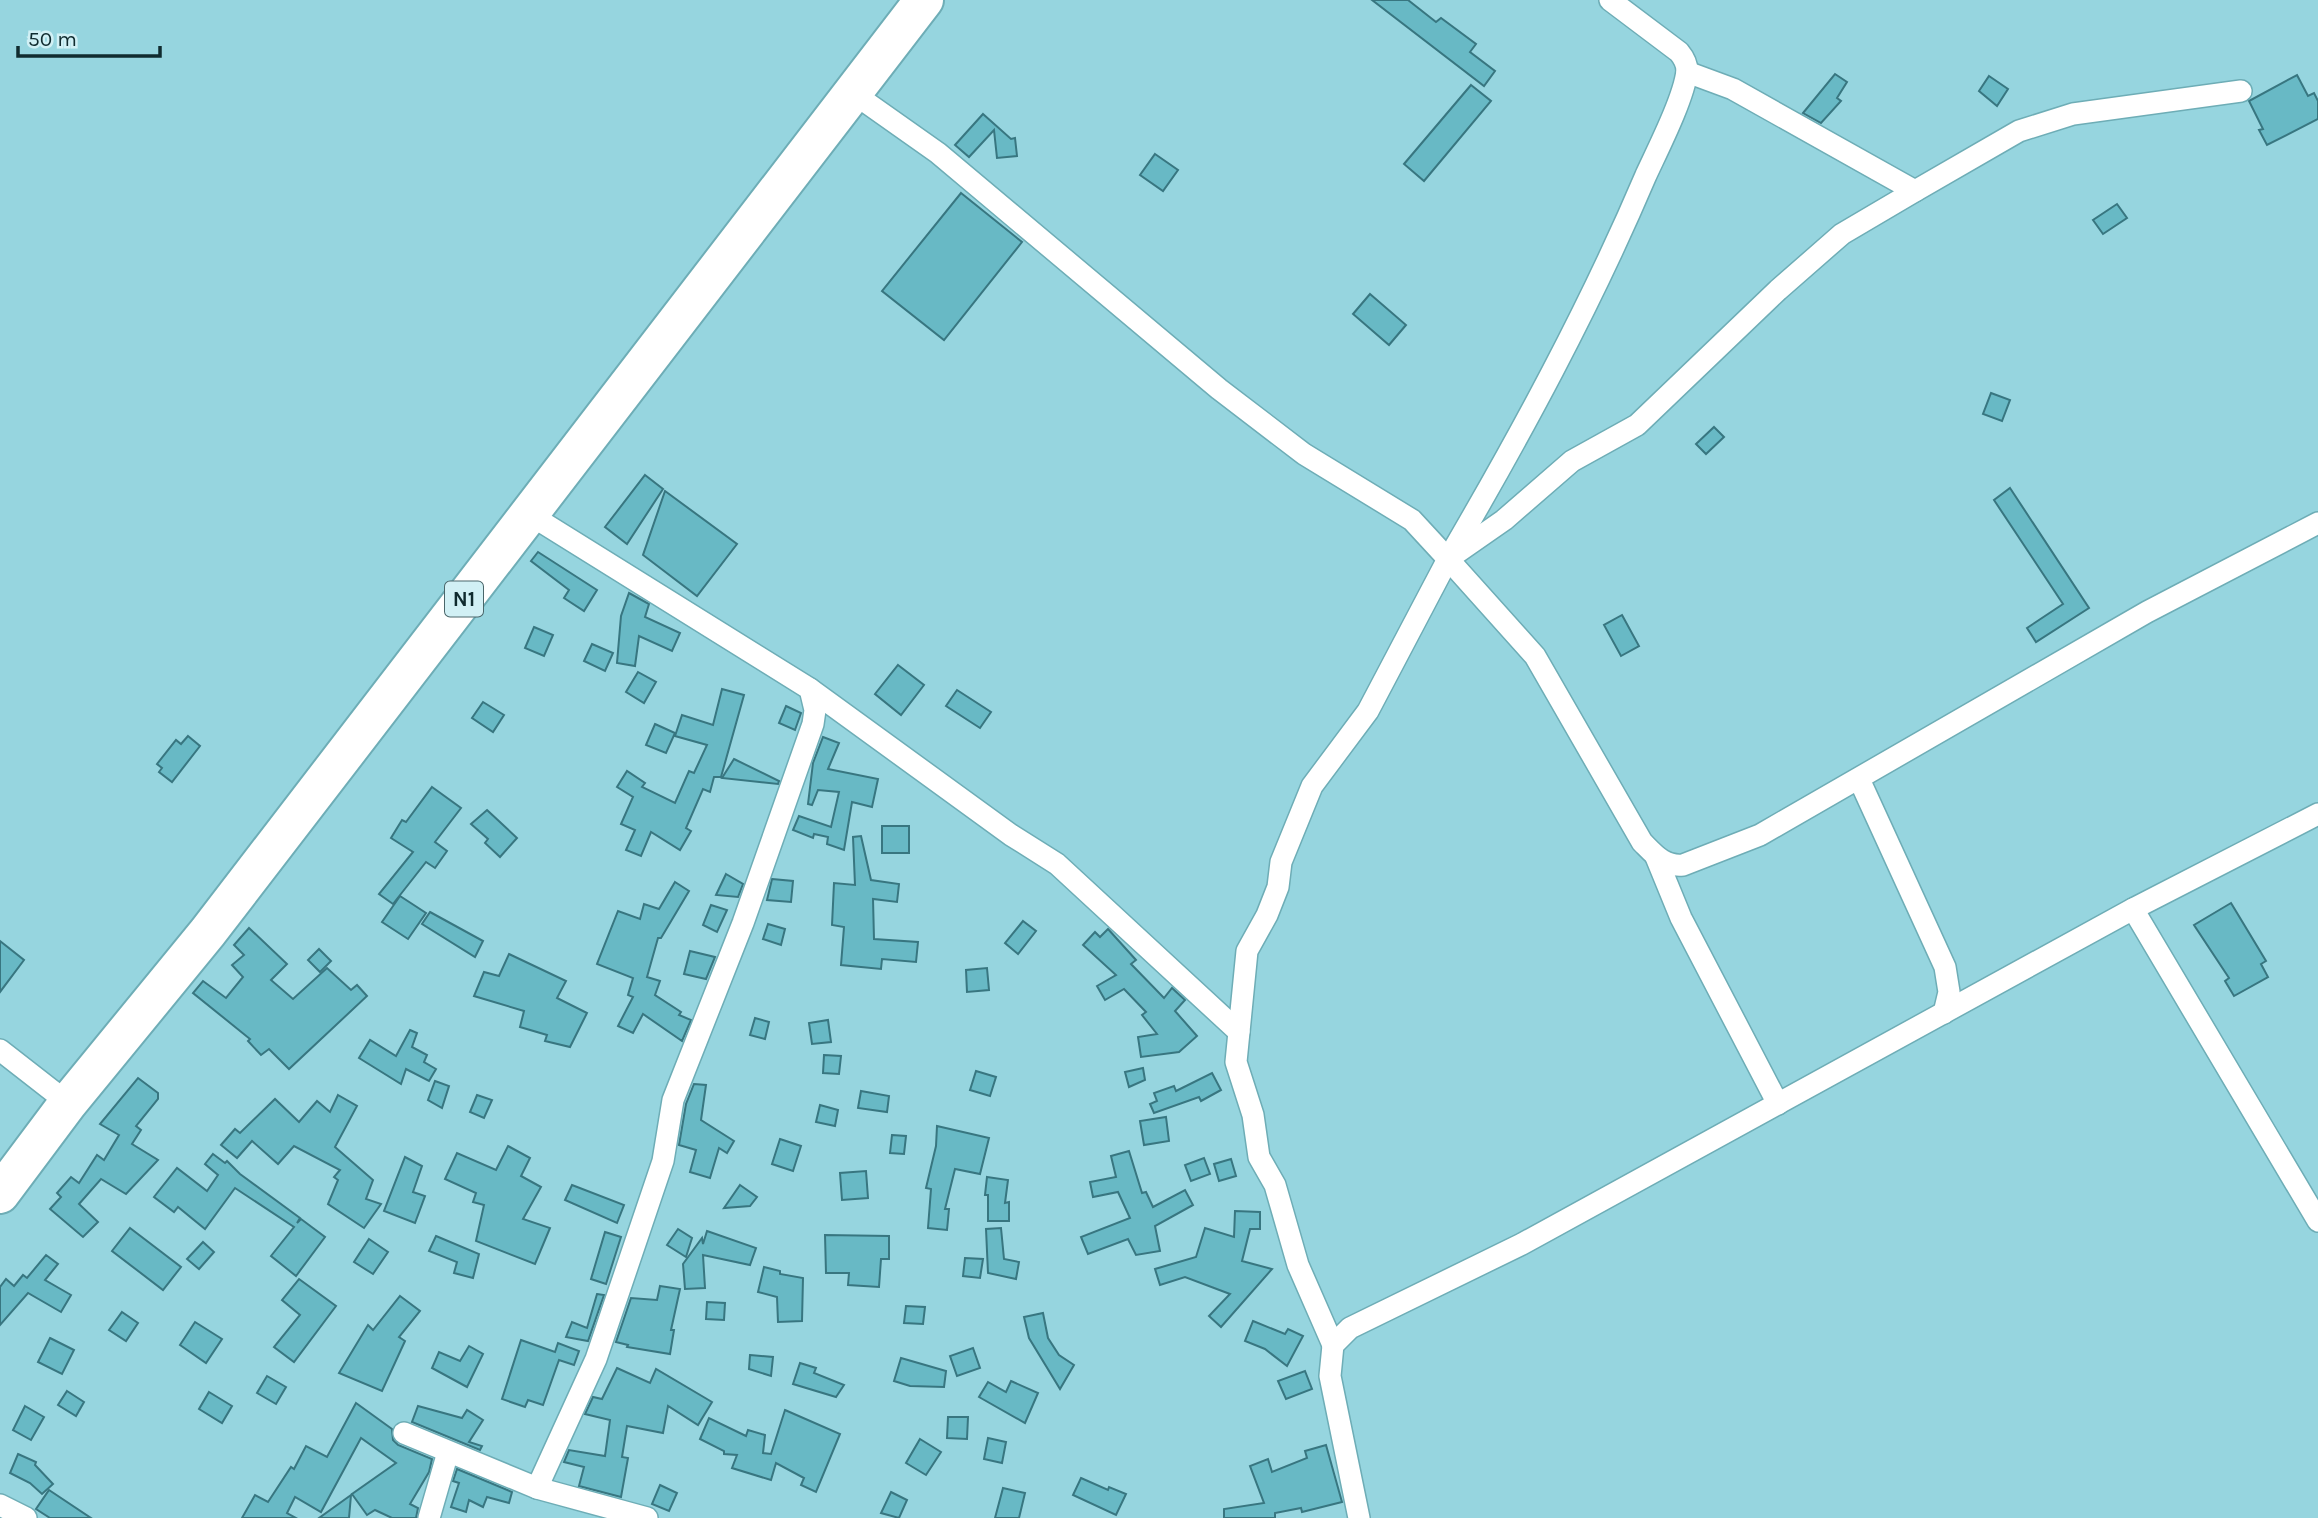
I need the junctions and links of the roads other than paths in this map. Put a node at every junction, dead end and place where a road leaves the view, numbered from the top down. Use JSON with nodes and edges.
{"nodes":[{"id":1,"x":924,"y":0,"type":"edge"},
{"id":2,"x":1610,"y":0,"type":"edge"},
{"id":3,"x":1687,"y":72,"type":"junction"},
{"id":4,"x":2241,"y":91,"type":"dead end"},
{"id":5,"x":853,"y":93,"type":"junction"},
{"id":6,"x":1915,"y":191,"type":"junction"},
{"id":7,"x":529,"y":514,"type":"junction"},
{"id":8,"x":2318,"y":523,"type":"edge"},
{"id":9,"x":1448,"y":559,"type":"junction"},
{"id":10,"x":810,"y":689,"type":"junction"},
{"id":11,"x":1860,"y":779,"type":"junction"},
{"id":12,"x":2318,"y":814,"type":"edge"},
{"id":13,"x":1656,"y":857,"type":"junction"},
{"id":14,"x":2133,"y":909,"type":"junction"},
{"id":15,"x":1945,"y":967,"type":"junction"},
{"id":16,"x":1990,"y":988,"type":"junction"},
{"id":17,"x":1944,"y":1013,"type":"junction"},
{"id":18,"x":1239,"y":1032,"type":"junction"},
{"id":19,"x":0,"y":1049,"type":"edge"},
{"id":20,"x":68,"y":1103,"type":"junction"},
{"id":21,"x":1778,"y":1104,"type":"junction"},
{"id":22,"x":0,"y":1194,"type":"edge"},
{"id":23,"x":2318,"y":1221,"type":"edge"},
{"id":24,"x":1333,"y":1345,"type":"junction"},
{"id":25,"x":404,"y":1433,"type":"dead end"},
{"id":26,"x":448,"y":1452,"type":"junction"},
{"id":27,"x":537,"y":1488,"type":"junction"},
{"id":28,"x":0,"y":1505,"type":"edge"},
{"id":29,"x":26,"y":1518,"type":"edge"},
{"id":30,"x":429,"y":1518,"type":"edge"},
{"id":31,"x":648,"y":1518,"type":"edge"},
{"id":32,"x":1359,"y":1518,"type":"edge"}],
"edges":[{"from":1,"to":5,"type":"highway","number":"N1"},
{"from":2,"to":3,"type":"street"},
{"from":3,"to":6,"type":"street"},
{"from":3,"to":9,"type":"street"},
{"from":4,"to":6,"type":"street"},
{"from":5,"to":7,"type":"highway","number":"N1"},
{"from":5,"to":9,"type":"street"},
{"from":6,"to":9,"type":"street"},
{"from":7,"to":10,"type":"street"},
{"from":7,"to":20,"type":"highway","number":"N1"},
{"from":8,"to":11,"type":"street"},
{"from":9,"to":13,"type":"street"},
{"from":9,"to":18,"type":"street"},
{"from":10,"to":18,"type":"street"},
{"from":10,"to":27,"type":"street"},
{"from":11,"to":13,"type":"street"},
{"from":11,"to":15,"type":"street"},
{"from":12,"to":14,"type":"street"},
{"from":13,"to":21,"type":"street"},
{"from":14,"to":16,"type":"street"},
{"from":14,"to":23,"type":"street"},
{"from":15,"to":16,"type":"street"},
{"from":15,"to":17,"type":"street"},
{"from":16,"to":17,"type":"street"},
{"from":17,"to":21,"type":"street"},
{"from":18,"to":24,"type":"street"},
{"from":19,"to":20,"type":"street"},
{"from":20,"to":22,"type":"highway","number":"N1"},
{"from":21,"to":24,"type":"street"},
{"from":24,"to":32,"type":"street"},
{"from":25,"to":26,"type":"street"},
{"from":26,"to":27,"type":"street"},
{"from":26,"to":30,"type":"street"},
{"from":27,"to":31,"type":"street"},
{"from":28,"to":29,"type":"street"}]}
